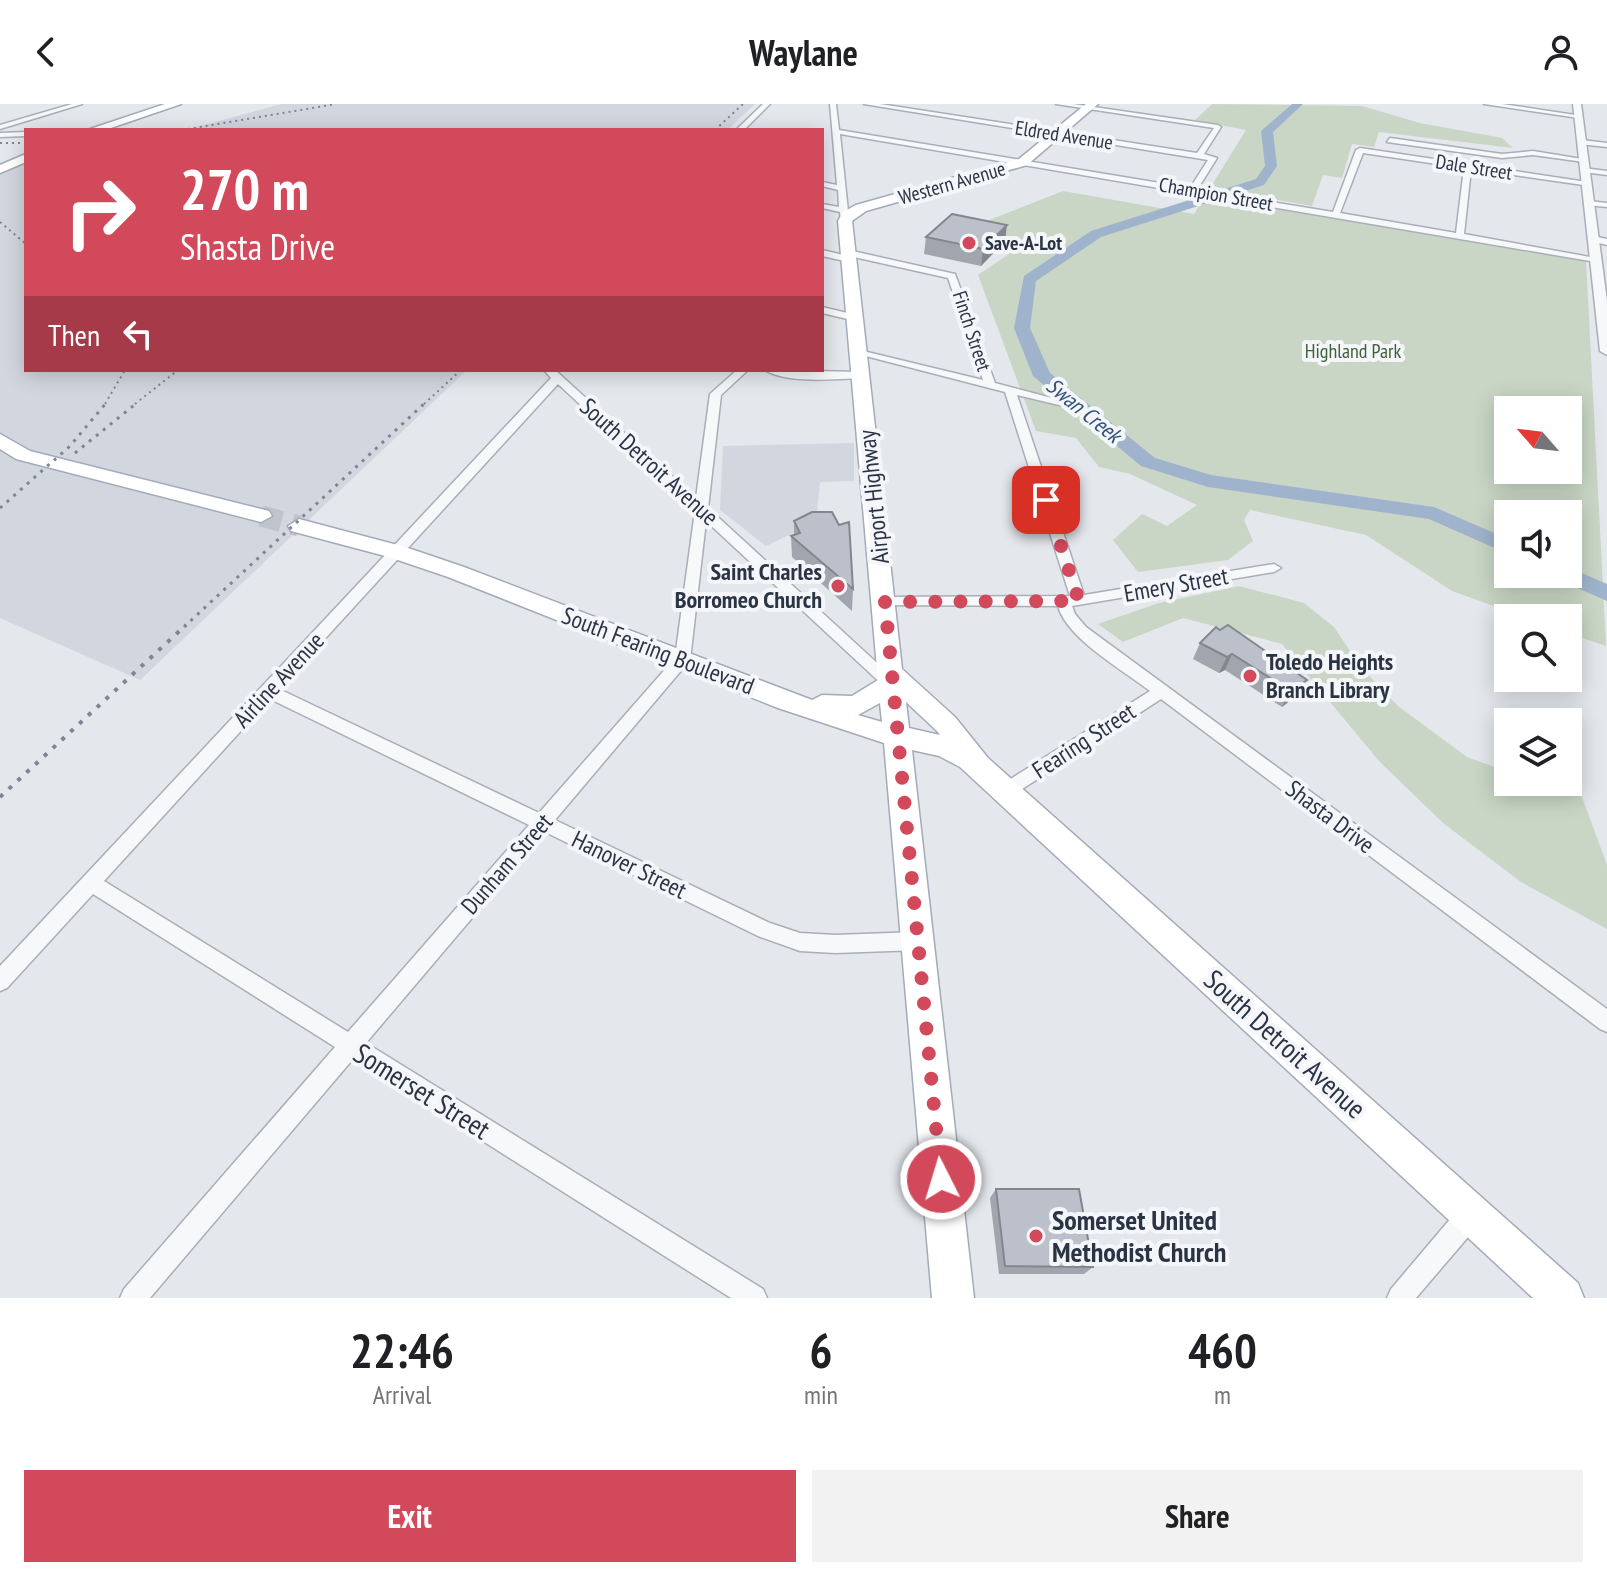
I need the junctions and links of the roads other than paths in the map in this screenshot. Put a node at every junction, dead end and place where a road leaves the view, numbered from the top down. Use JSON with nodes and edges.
{"nodes":[{"id":1,"x":79,"y":104,"type":"edge"},
{"id":2,"x":176,"y":104,"type":"edge"},
{"id":3,"x":276,"y":104,"type":"edge"},
{"id":4,"x":767,"y":104,"type":"edge"},
{"id":5,"x":833,"y":104,"type":"edge"},
{"id":6,"x":867,"y":104,"type":"edge"},
{"id":7,"x":1059,"y":104,"type":"edge"},
{"id":8,"x":1487,"y":104,"type":"edge"},
{"id":9,"x":261,"y":105,"type":"edge"},
{"id":10,"x":1090,"y":106,"type":"edge"},
{"id":11,"x":1578,"y":110,"type":"edge"},
{"id":12,"x":0,"y":127,"type":"edge"},
{"id":13,"x":99,"y":128,"type":"edge"},
{"id":14,"x":742,"y":128,"type":"edge"},
{"id":15,"x":835,"y":131,"type":"junction"},
{"id":16,"x":24,"y":134,"type":"edge"},
{"id":17,"x":1057,"y":134,"type":"junction"},
{"id":18,"x":0,"y":135,"type":"edge"},
{"id":19,"x":1390,"y":140,"type":"dead end"},
{"id":20,"x":1582,"y":142,"type":"junction"},
{"id":21,"x":1607,"y":145,"type":"edge"},
{"id":22,"x":1199,"y":156,"type":"junction"},
{"id":23,"x":24,"y":159,"type":"edge"},
{"id":24,"x":1023,"y":162,"type":"junction"},
{"id":25,"x":1585,"y":165,"type":"junction"},
{"id":26,"x":1468,"y":166,"type":"junction"},
{"id":27,"x":0,"y":169,"type":"edge"},
{"id":28,"x":1607,"y":173,"type":"edge"},
{"id":29,"x":824,"y":184,"type":"edge"},
{"id":30,"x":1587,"y":184,"type":"junction"},
{"id":31,"x":841,"y":188,"type":"junction"},
{"id":32,"x":1193,"y":190,"type":"junction"},
{"id":33,"x":1589,"y":203,"type":"junction"},
{"id":34,"x":1607,"y":205,"type":"edge"},
{"id":35,"x":824,"y":207,"type":"edge"},
{"id":36,"x":1336,"y":214,"type":"junction"},
{"id":37,"x":844,"y":216,"type":"junction"},
{"id":38,"x":1460,"y":235,"type":"junction"},
{"id":39,"x":1593,"y":239,"type":"junction"},
{"id":40,"x":1607,"y":242,"type":"edge"},
{"id":41,"x":824,"y":253,"type":"edge"},
{"id":42,"x":849,"y":256,"type":"junction"},
{"id":43,"x":1596,"y":259,"type":"junction"},
{"id":44,"x":1603,"y":284,"type":"edge"},
{"id":45,"x":824,"y":310,"type":"edge"},
{"id":46,"x":856,"y":318,"type":"junction"},
{"id":47,"x":1606,"y":336,"type":"edge"},
{"id":48,"x":1607,"y":351,"type":"edge"},
{"id":49,"x":859,"y":353,"type":"junction"},
{"id":50,"x":741,"y":372,"type":"edge"},
{"id":51,"x":782,"y":372,"type":"edge"},
{"id":52,"x":553,"y":374,"type":"edge"},
{"id":53,"x":862,"y":375,"type":"junction"},
{"id":54,"x":990,"y":385,"type":"junction"},
{"id":55,"x":1010,"y":390,"type":"junction"},
{"id":56,"x":1076,"y":406,"type":"dead end"},
{"id":57,"x":0,"y":440,"type":"edge"},
{"id":58,"x":703,"y":511,"type":"junction"},
{"id":59,"x":261,"y":516,"type":"tunnel mouth"},
{"id":60,"x":299,"y":526,"type":"tunnel mouth"},
{"id":61,"x":397,"y":552,"type":"junction"},
{"id":62,"x":1274,"y":568,"type":"dead end"},
{"id":63,"x":885,"y":602,"type":"junction"},
{"id":64,"x":1071,"y":602,"type":"junction"},
{"id":65,"x":682,"y":660,"type":"junction"},
{"id":66,"x":891,"y":678,"type":"junction"},
{"id":67,"x":268,"y":691,"type":"junction"},
{"id":68,"x":1160,"y":692,"type":"junction"},
{"id":69,"x":787,"y":701,"type":"junction"},
{"id":70,"x":899,"y":737,"type":"junction"},
{"id":71,"x":981,"y":767,"type":"junction"},
{"id":72,"x":1007,"y":790,"type":"junction"},
{"id":73,"x":542,"y":823,"type":"junction"},
{"id":74,"x":91,"y":883,"type":"junction"},
{"id":75,"x":918,"y":941,"type":"junction"},
{"id":76,"x":0,"y":981,"type":"edge"},
{"id":77,"x":1607,"y":1022,"type":"edge"},
{"id":78,"x":350,"y":1045,"type":"junction"},
{"id":79,"x":1472,"y":1214,"type":"junction"},
{"id":80,"x":133,"y":1298,"type":"edge"},
{"id":81,"x":754,"y":1298,"type":"edge"},
{"id":82,"x":953,"y":1298,"type":"edge"},
{"id":83,"x":1400,"y":1298,"type":"edge"},
{"id":84,"x":1563,"y":1298,"type":"edge"}],
"edges":[{"from":1,"to":12,"type":"street"},
{"from":2,"to":13,"type":"main road"},
{"from":3,"to":9,"type":"street"},
{"from":4,"to":14,"type":"street"},
{"from":5,"to":15,"type":"street"},
{"from":6,"to":17,"type":"street","name":"Eldred Avenue"},
{"from":7,"to":10,"type":"street"},
{"from":8,"to":11,"type":"street"},
{"from":10,"to":17,"type":"main road","name":"Western Avenue"},
{"from":10,"to":22,"type":"street"},
{"from":11,"to":20,"type":"street"},
{"from":15,"to":24,"type":"street","name":"Champion Street"},
{"from":15,"to":31,"type":"street"},
{"from":16,"to":18,"type":"street"},
{"from":17,"to":22,"type":"street","name":"Eldred Avenue"},
{"from":17,"to":24,"type":"main road","name":"Western Avenue"},
{"from":19,"to":25,"type":"street"},
{"from":20,"to":21,"type":"street"},
{"from":20,"to":25,"type":"street"},
{"from":22,"to":32,"type":"street","name":"Eldred Avenue"},
{"from":23,"to":27,"type":"main road"},
{"from":24,"to":32,"type":"street","name":"Champion Street"},
{"from":24,"to":37,"type":"main road","name":"Western Avenue"},
{"from":25,"to":28,"type":"street"},
{"from":25,"to":30,"type":"street"},
{"from":26,"to":30,"type":"street","name":"Dale Street"},
{"from":26,"to":36,"type":"street","name":"Dale Street"},
{"from":26,"to":38,"type":"street"},
{"from":29,"to":31,"type":"street"},
{"from":30,"to":33,"type":"street"},
{"from":31,"to":37,"type":"street"},
{"from":32,"to":36,"type":"street","name":"Champion Street"},
{"from":33,"to":34,"type":"street"},
{"from":33,"to":39,"type":"street"},
{"from":35,"to":37,"type":"street"},
{"from":36,"to":38,"type":"street","name":"Champion Street"},
{"from":37,"to":42,"type":"main road","name":"Airport Highway"},
{"from":38,"to":43,"type":"street","name":"Champion Street"},
{"from":39,"to":40,"type":"street"},
{"from":39,"to":43,"type":"street"},
{"from":41,"to":42,"type":"street"},
{"from":42,"to":46,"type":"main road","name":"Airport Highway"},
{"from":42,"to":54,"type":"street","name":"Finch Street"},
{"from":43,"to":44,"type":"street"},
{"from":44,"to":47,"type":"street"},
{"from":45,"to":46,"type":"street"},
{"from":46,"to":49,"type":"main road","name":"Airport Highway"},
{"from":47,"to":48,"type":"street"},
{"from":49,"to":53,"type":"main road","name":"Airport Highway"},
{"from":49,"to":54,"type":"street"},
{"from":50,"to":58,"type":"street"},
{"from":51,"to":53,"type":"street"},
{"from":52,"to":58,"type":"street","name":"South Detroit Avenue"},
{"from":52,"to":61,"type":"street","name":"Airline Avenue"},
{"from":53,"to":63,"type":"main road","name":"Airport Highway"},
{"from":54,"to":55,"type":"street","name":"Finch Street"},
{"from":55,"to":56,"type":"street"},
{"from":55,"to":64,"type":"street","name":"Finch Street"},
{"from":57,"to":59,"type":"main road"},
{"from":58,"to":65,"type":"street"},
{"from":58,"to":66,"type":"street","name":"South Detroit Avenue"},
{"from":60,"to":61,"type":"main road","name":"South Fearing Boulevard"},
{"from":61,"to":65,"type":"main road","name":"South Fearing Boulevard"},
{"from":61,"to":67,"type":"street","name":"Airline Avenue"},
{"from":62,"to":64,"type":"street","name":"Emery Street"},
{"from":63,"to":64,"type":"street"},
{"from":63,"to":66,"type":"main road","name":"Airport Highway"},
{"from":64,"to":68,"type":"street","name":"Shasta Drive"},
{"from":65,"to":69,"type":"main road","name":"South Fearing Boulevard"},
{"from":65,"to":73,"type":"street","name":"Dunham Street"},
{"from":66,"to":69,"type":"main road"},
{"from":66,"to":70,"type":"main road","name":"Airport Highway"},
{"from":66,"to":71,"type":"main road"},
{"from":67,"to":73,"type":"street","name":"Hanover Street"},
{"from":67,"to":74,"type":"street","name":"Airline Avenue"},
{"from":68,"to":72,"type":"street","name":"Fearing Street"},
{"from":68,"to":77,"type":"street","name":"Shasta Drive"},
{"from":69,"to":70,"type":"main road","name":"South Fearing Boulevard"},
{"from":70,"to":71,"type":"main road","name":"South Fearing Boulevard"},
{"from":70,"to":75,"type":"main road","name":"Airport Highway"},
{"from":71,"to":72,"type":"main road","name":"South Fearing Boulevard"},
{"from":72,"to":79,"type":"main road","name":"South Detroit Avenue"},
{"from":73,"to":75,"type":"street","name":"Hanover Street"},
{"from":73,"to":78,"type":"street","name":"Dunham Street"},
{"from":74,"to":76,"type":"street","name":"Airline Avenue"},
{"from":74,"to":78,"type":"street","name":"Somerset Street"},
{"from":75,"to":82,"type":"main road","name":"Airport Highway"},
{"from":78,"to":80,"type":"street","name":"Dunham Street"},
{"from":78,"to":81,"type":"street","name":"Somerset Street"},
{"from":79,"to":83,"type":"street"},
{"from":79,"to":84,"type":"main road","name":"South Detroit Avenue"}]}
